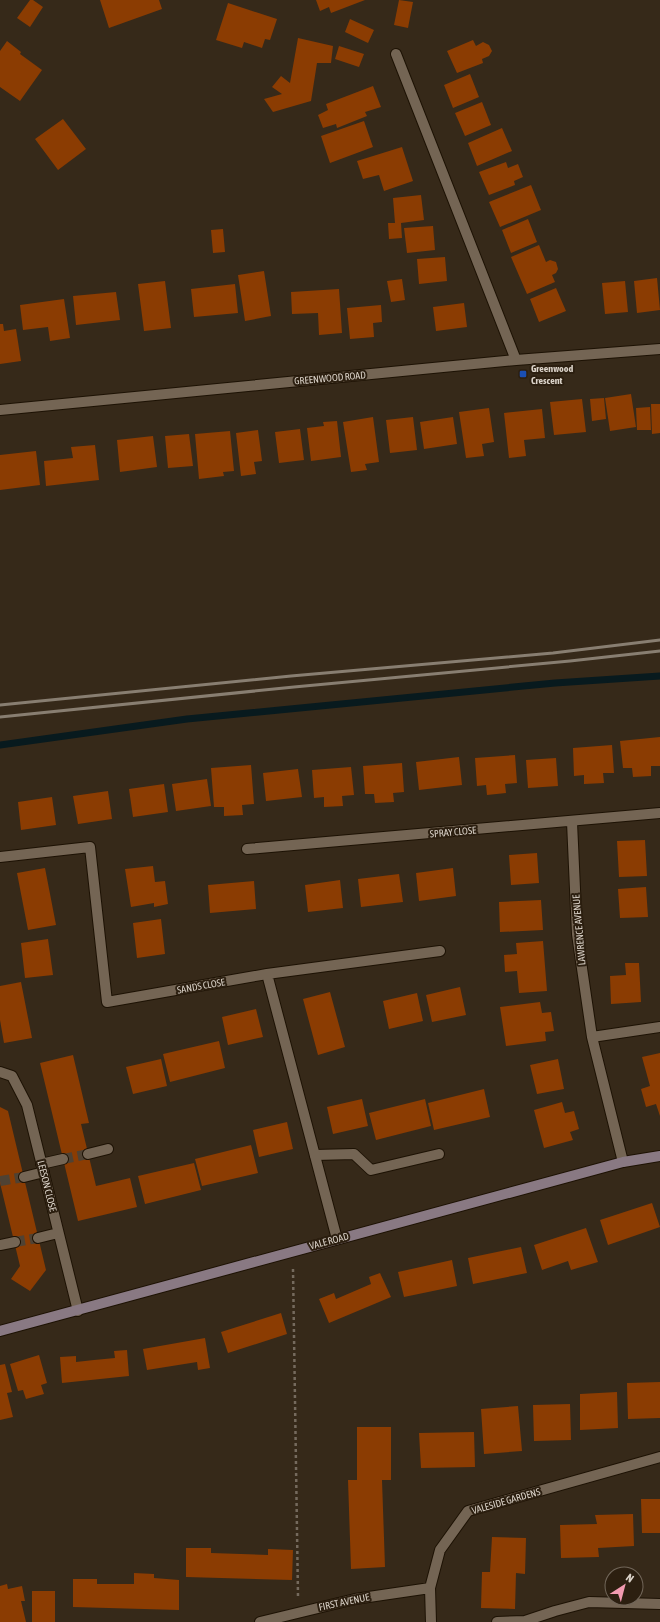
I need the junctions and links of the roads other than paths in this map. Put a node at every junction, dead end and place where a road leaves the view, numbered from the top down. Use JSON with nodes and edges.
{"nodes":[{"id":1,"x":396,"y":54,"type":"dead end"},
{"id":2,"x":660,"y":349,"type":"edge"},
{"id":3,"x":516,"y":360,"type":"junction"},
{"id":4,"x":0,"y":410,"type":"edge"},
{"id":5,"x":660,"y":813,"type":"edge"},
{"id":6,"x":572,"y":822,"type":"junction"},
{"id":7,"x":246,"y":849,"type":"dead end"},
{"id":8,"x":0,"y":857,"type":"edge"},
{"id":9,"x":440,"y":951,"type":"dead end"},
{"id":10,"x":268,"y":974,"type":"junction"},
{"id":11,"x":660,"y":1027,"type":"edge"},
{"id":12,"x":592,"y":1038,"type":"junction"},
{"id":13,"x":0,"y":1072,"type":"edge"},
{"id":14,"x":108,"y":1149,"type":"dead end"},
{"id":15,"x":88,"y":1154,"type":"tunnel mouth"},
{"id":16,"x":439,"y":1154,"type":"dead end"},
{"id":17,"x":315,"y":1155,"type":"junction"},
{"id":18,"x":660,"y":1156,"type":"edge"},
{"id":19,"x":63,"y":1159,"type":"tunnel mouth"},
{"id":20,"x":623,"y":1162,"type":"junction"},
{"id":21,"x":42,"y":1168,"type":"junction"},
{"id":22,"x":24,"y":1177,"type":"tunnel mouth"},
{"id":23,"x":58,"y":1233,"type":"junction"},
{"id":24,"x":38,"y":1238,"type":"tunnel mouth"},
{"id":25,"x":337,"y":1239,"type":"junction"},
{"id":26,"x":15,"y":1242,"type":"tunnel mouth"},
{"id":27,"x":0,"y":1245,"type":"edge"},
{"id":28,"x":78,"y":1311,"type":"junction"},
{"id":29,"x":0,"y":1330,"type":"edge"},
{"id":30,"x":660,"y":1457,"type":"edge"},
{"id":31,"x":430,"y":1588,"type":"junction"},
{"id":32,"x":660,"y":1604,"type":"edge"},
{"id":33,"x":260,"y":1622,"type":"edge"},
{"id":34,"x":431,"y":1622,"type":"edge"},
{"id":35,"x":497,"y":1622,"type":"edge"}],
"edges":[{"from":1,"to":3,"type":"street"},
{"from":2,"to":3,"type":"street","name":"GREENWOOD ROAD"},
{"from":3,"to":4,"type":"street","name":"GREENWOOD ROAD"},
{"from":5,"to":6,"type":"street","name":"SPRAY CLOSE"},
{"from":6,"to":7,"type":"street","name":"SPRAY CLOSE"},
{"from":6,"to":12,"type":"street","name":"LAWRENCE AVENUE"},
{"from":8,"to":10,"type":"street","name":"SANDS CLOSE"},
{"from":9,"to":10,"type":"street"},
{"from":10,"to":17,"type":"street"},
{"from":11,"to":12,"type":"street"},
{"from":12,"to":20,"type":"street","name":"LAWRENCE AVENUE"},
{"from":13,"to":21,"type":"street","name":"LEESON CLOSE"},
{"from":14,"to":15,"type":"street"},
{"from":16,"to":17,"type":"street"},
{"from":17,"to":25,"type":"street"},
{"from":18,"to":20,"type":"street","name":"VALE ROAD"},
{"from":19,"to":21,"type":"street"},
{"from":20,"to":25,"type":"street","name":"VALE ROAD"},
{"from":21,"to":22,"type":"street"},
{"from":21,"to":23,"type":"street","name":"LEESON CLOSE"},
{"from":23,"to":24,"type":"street"},
{"from":23,"to":28,"type":"street","name":"LEESON CLOSE"},
{"from":25,"to":28,"type":"street","name":"VALE ROAD"},
{"from":26,"to":27,"type":"street"},
{"from":28,"to":29,"type":"street","name":"VALE ROAD"},
{"from":30,"to":31,"type":"street","name":"VALESIDE GARDENS"},
{"from":31,"to":33,"type":"street","name":"FIRST AVENUE"},
{"from":31,"to":34,"type":"street","name":"VALESIDE GARDENS"},
{"from":32,"to":35,"type":"street"}]}
